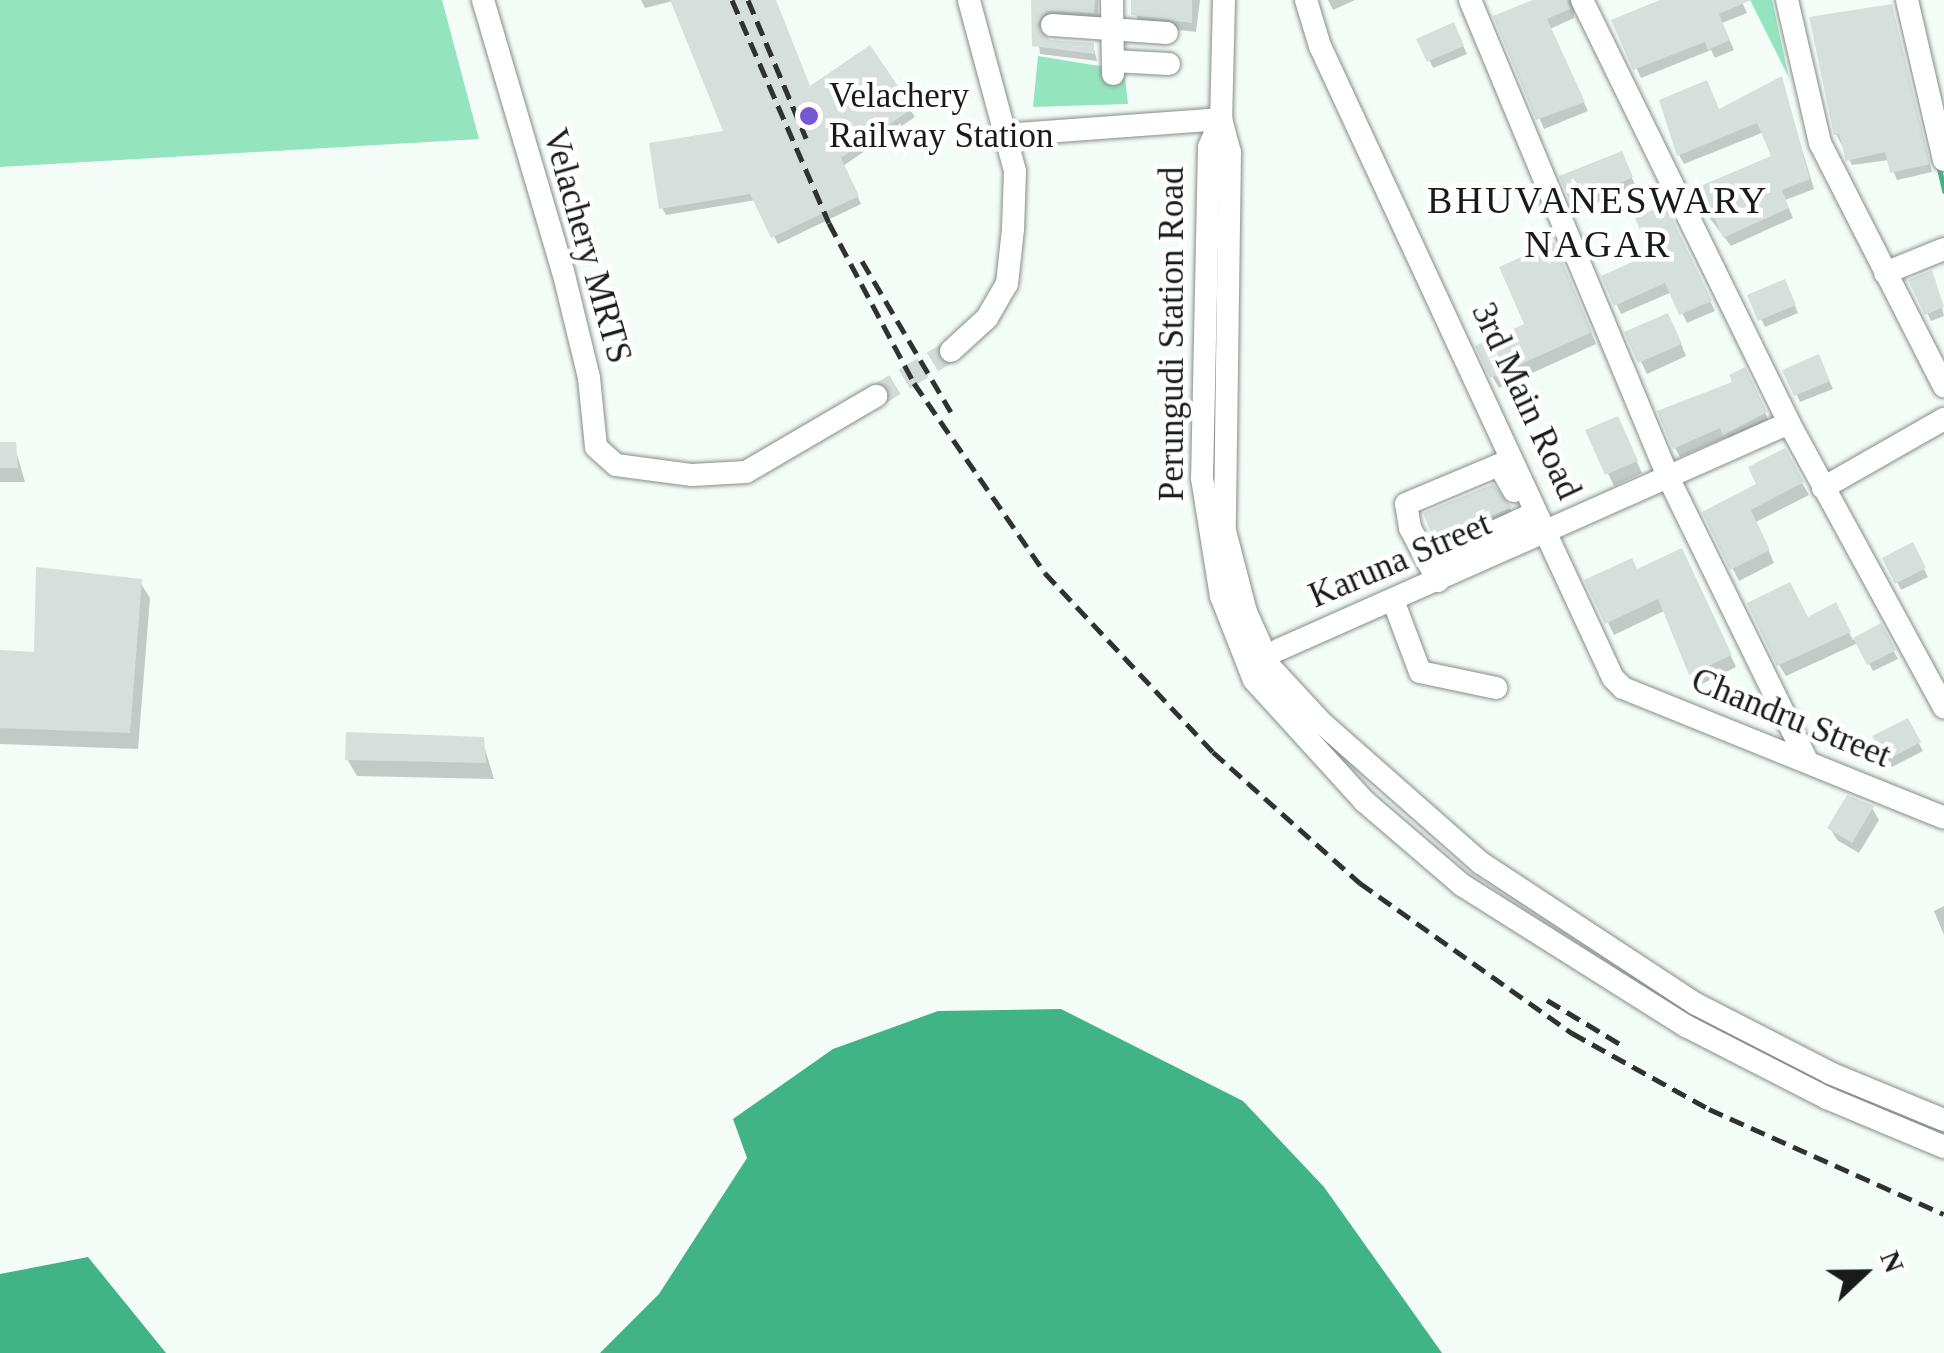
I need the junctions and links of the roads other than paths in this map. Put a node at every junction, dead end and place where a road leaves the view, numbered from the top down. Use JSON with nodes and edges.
{"nodes":[{"id":1,"x":483,"y":0,"type":"edge"},
{"id":2,"x":969,"y":0,"type":"edge"},
{"id":3,"x":1112,"y":0,"type":"edge"},
{"id":4,"x":1224,"y":0,"type":"edge"},
{"id":5,"x":1306,"y":0,"type":"edge"},
{"id":6,"x":1470,"y":0,"type":"edge"},
{"id":7,"x":1582,"y":0,"type":"edge"},
{"id":8,"x":1786,"y":0,"type":"edge"},
{"id":9,"x":1907,"y":0,"type":"edge"},
{"id":10,"x":1052,"y":25,"type":"dead end"},
{"id":11,"x":1113,"y":31,"type":"junction"},
{"id":12,"x":1166,"y":33,"type":"dead end"},
{"id":13,"x":1170,"y":64,"type":"dead end"},
{"id":14,"x":1221,"y":119,"type":"junction"},
{"id":15,"x":1005,"y":135,"type":"junction"},
{"id":16,"x":1944,"y":160,"type":"edge"},
{"id":17,"x":1944,"y":249,"type":"edge"},
{"id":18,"x":1885,"y":274,"type":"junction"},
{"id":19,"x":951,"y":351,"type":"tunnel mouth"},
{"id":20,"x":1944,"y":386,"type":"edge"},
{"id":21,"x":876,"y":396,"type":"tunnel mouth"},
{"id":22,"x":1944,"y":419,"type":"edge"},
{"id":23,"x":1789,"y":423,"type":"junction"},
{"id":24,"x":1669,"y":479,"type":"junction"},
{"id":25,"x":1823,"y":488,"type":"junction"},
{"id":26,"x":1526,"y":517,"type":"junction"},
{"id":27,"x":1502,"y":528,"type":"junction"},
{"id":28,"x":1542,"y":537,"type":"junction"},
{"id":29,"x":1513,"y":550,"type":"junction"},
{"id":30,"x":1464,"y":558,"type":"junction"},
{"id":31,"x":1433,"y":572,"type":"junction"},
{"id":32,"x":1393,"y":600,"type":"junction"},
{"id":33,"x":1278,"y":650,"type":"dead end"},
{"id":34,"x":1613,"y":678,"type":"joint"},
{"id":35,"x":1496,"y":688,"type":"dead end"},
{"id":36,"x":1944,"y":706,"type":"edge"},
{"id":37,"x":1808,"y":761,"type":"junction"},
{"id":38,"x":1944,"y":818,"type":"edge"},
{"id":39,"x":1944,"y":1120,"type":"edge"},
{"id":40,"x":1944,"y":1148,"type":"edge"}],
"edges":[{"from":1,"to":21,"type":"street","name":"Velachery MRTS"},
{"from":2,"to":15,"type":"street"},
{"from":3,"to":11,"type":"street"},
{"from":4,"to":14,"type":"street","name":"Perungudi Station Road"},
{"from":5,"to":28,"type":"street","name":"3rd Main Road"},
{"from":6,"to":24,"type":"street"},
{"from":7,"to":23,"type":"street"},
{"from":8,"to":18,"type":"street"},
{"from":9,"to":16,"type":"street"},
{"from":10,"to":11,"type":"street"},
{"from":11,"to":12,"type":"street"},
{"from":11,"to":13,"type":"street"},
{"from":14,"to":15,"type":"street"},
{"from":14,"to":39,"type":"street","name":"Perungudi Station Road"},
{"from":14,"to":40,"type":"street","name":"Perungudi Station Road"},
{"from":15,"to":19,"type":"street"},
{"from":17,"to":18,"type":"street"},
{"from":18,"to":20,"type":"street"},
{"from":22,"to":25,"type":"street"},
{"from":23,"to":24,"type":"street","name":"Karuna Street"},
{"from":23,"to":25,"type":"street"},
{"from":24,"to":28,"type":"street","name":"Karuna Street"},
{"from":24,"to":37,"type":"street"},
{"from":25,"to":36,"type":"street"},
{"from":26,"to":27,"type":"street"},
{"from":26,"to":28,"type":"street"},
{"from":26,"to":31,"type":"street"},
{"from":27,"to":29,"type":"street"},
{"from":27,"to":30,"type":"street"},
{"from":28,"to":29,"type":"street","name":"Karuna Street"},
{"from":28,"to":34,"type":"street","name":"3rd Main Road"},
{"from":29,"to":30,"type":"street","name":"Karuna Street"},
{"from":30,"to":31,"type":"street","name":"Karuna Street"},
{"from":31,"to":32,"type":"street","name":"Karuna Street"},
{"from":32,"to":33,"type":"street","name":"Karuna Street"},
{"from":32,"to":35,"type":"street"},
{"from":34,"to":37,"type":"street","name":"Chandru Street"},
{"from":37,"to":38,"type":"street","name":"Chandru Street"}]}
